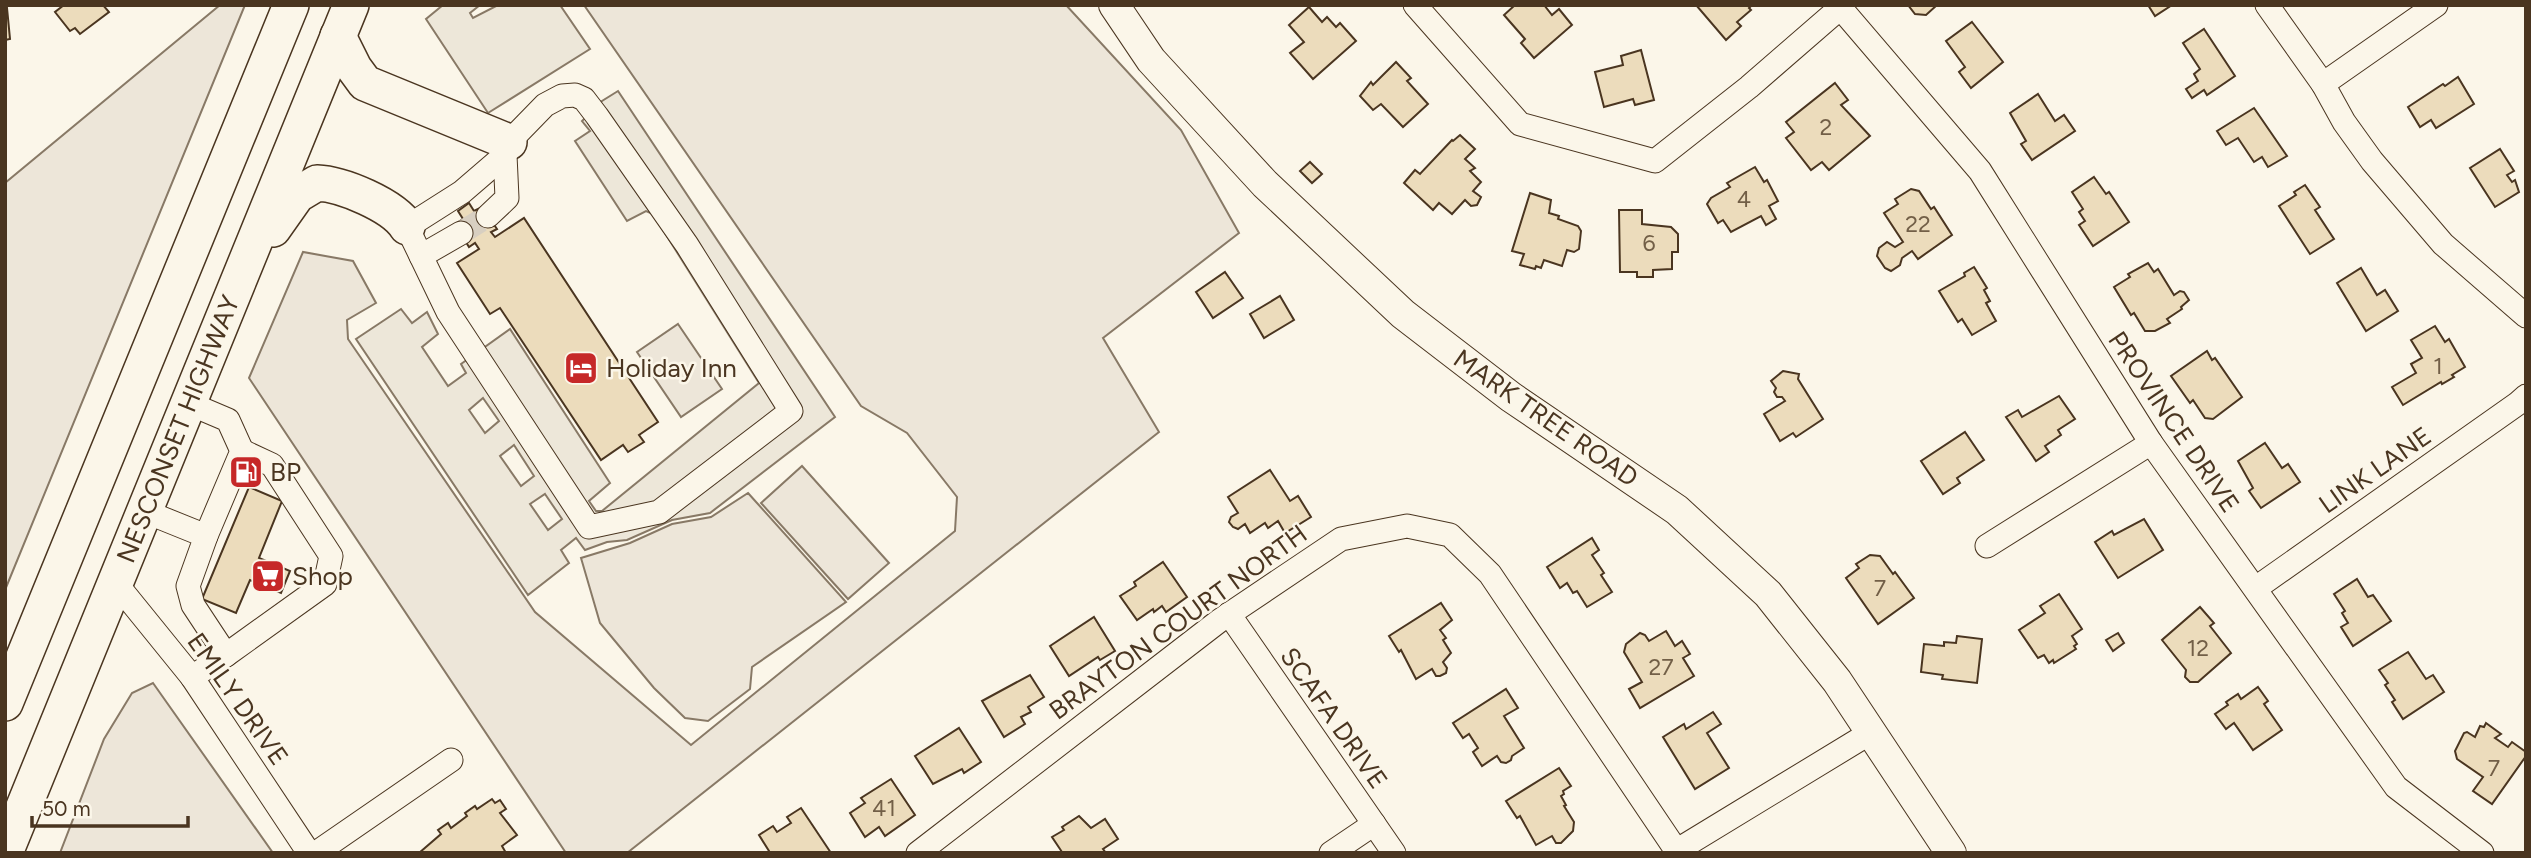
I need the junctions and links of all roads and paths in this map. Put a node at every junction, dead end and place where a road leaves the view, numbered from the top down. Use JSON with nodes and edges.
{"nodes":[{"id":1,"x":291,"y":5,"type":"edge"},
{"id":2,"x":1114,"y":5,"type":"edge"},
{"id":3,"x":1415,"y":5,"type":"edge"},
{"id":4,"x":2267,"y":5,"type":"edge"},
{"id":5,"x":2436,"y":5,"type":"edge"},
{"id":6,"x":1839,"y":7,"type":"edge"},
{"id":7,"x":345,"y":21,"type":"edge"},
{"id":8,"x":2323,"y":84,"type":"junction"},
{"id":9,"x":507,"y":148,"type":"junction"},
{"id":10,"x":488,"y":216,"type":"tunnel mouth"},
{"id":11,"x":461,"y":233,"type":"tunnel mouth"},
{"id":12,"x":414,"y":241,"type":"junction"},
{"id":13,"x":241,"y":275,"type":"junction"},
{"id":14,"x":2526,"y":316,"type":"edge"},
{"id":15,"x":2526,"y":396,"type":"edge"},
{"id":16,"x":188,"y":403,"type":"junction"},
{"id":17,"x":2151,"y":443,"type":"junction"},
{"id":18,"x":242,"y":451,"type":"junction"},
{"id":19,"x":144,"y":511,"type":"junction"},
{"id":20,"x":206,"y":536,"type":"junction"},
{"id":21,"x":1987,"y":546,"type":"dead end"},
{"id":22,"x":115,"y":582,"type":"junction"},
{"id":23,"x":2256,"y":588,"type":"junction"},
{"id":24,"x":1229,"y":614,"type":"junction"},
{"id":25,"x":226,"y":654,"type":"junction"},
{"id":26,"x":192,"y":677,"type":"junction"},
{"id":27,"x":5,"y":703,"type":"edge"},
{"id":28,"x":1870,"y":733,"type":"junction"},
{"id":29,"x":452,"y":760,"type":"dead end"},
{"id":30,"x":1374,"y":824,"type":"junction"},
{"id":31,"x":5,"y":852,"type":"edge"},
{"id":32,"x":1677,"y":852,"type":"edge"},
{"id":33,"x":309,"y":853,"type":"edge"},
{"id":34,"x":316,"y":853,"type":"edge"},
{"id":35,"x":918,"y":853,"type":"edge"},
{"id":36,"x":1331,"y":853,"type":"edge"},
{"id":37,"x":1394,"y":853,"type":"edge"},
{"id":38,"x":1951,"y":853,"type":"edge"},
{"id":39,"x":2482,"y":853,"type":"edge"}],
"edges":[{"from":1,"to":27,"type":"highway"},
{"from":2,"to":28,"type":"main road","name":"MARK TREE ROAD"},
{"from":3,"to":6,"type":"street"},
{"from":4,"to":8,"type":"street"},
{"from":5,"to":8,"type":"street"},
{"from":6,"to":17,"type":"street","name":"PROVINCE DRIVE"},
{"from":7,"to":9,"type":"highway"},
{"from":7,"to":13,"type":"highway","name":"NESCONSET HIGHWAY"},
{"from":8,"to":14,"type":"street"},
{"from":9,"to":10,"type":"street"},
{"from":9,"to":12,"type":"street"},
{"from":9,"to":12,"type":"street"},
{"from":11,"to":12,"type":"street"},
{"from":12,"to":13,"type":"highway"},
{"from":13,"to":16,"type":"highway","name":"NESCONSET HIGHWAY"},
{"from":15,"to":23,"type":"street","name":"LINK LANE"},
{"from":16,"to":18,"type":"street"},
{"from":16,"to":19,"type":"highway","name":"NESCONSET HIGHWAY"},
{"from":17,"to":21,"type":"street"},
{"from":17,"to":23,"type":"street","name":"PROVINCE DRIVE"},
{"from":18,"to":20,"type":"street"},
{"from":18,"to":25,"type":"street"},
{"from":19,"to":20,"type":"street"},
{"from":19,"to":22,"type":"highway","name":"NESCONSET HIGHWAY"},
{"from":20,"to":25,"type":"street"},
{"from":22,"to":26,"type":"street","name":"EMILY DRIVE"},
{"from":22,"to":31,"type":"highway","name":"NESCONSET HIGHWAY"},
{"from":23,"to":39,"type":"street","name":"PROVINCE DRIVE"},
{"from":24,"to":30,"type":"street","name":"SCAFA DRIVE"},
{"from":24,"to":32,"type":"street","name":"BRAYTON COURT NORTH"},
{"from":24,"to":35,"type":"street","name":"BRAYTON COURT NORTH"},
{"from":25,"to":26,"type":"street"},
{"from":26,"to":33,"type":"street","name":"EMILY DRIVE"},
{"from":28,"to":32,"type":"street"},
{"from":28,"to":38,"type":"main road","name":"MARK TREE ROAD"},
{"from":29,"to":34,"type":"street"},
{"from":30,"to":36,"type":"street"},
{"from":30,"to":37,"type":"street","name":"SCAFA DRIVE"}]}
